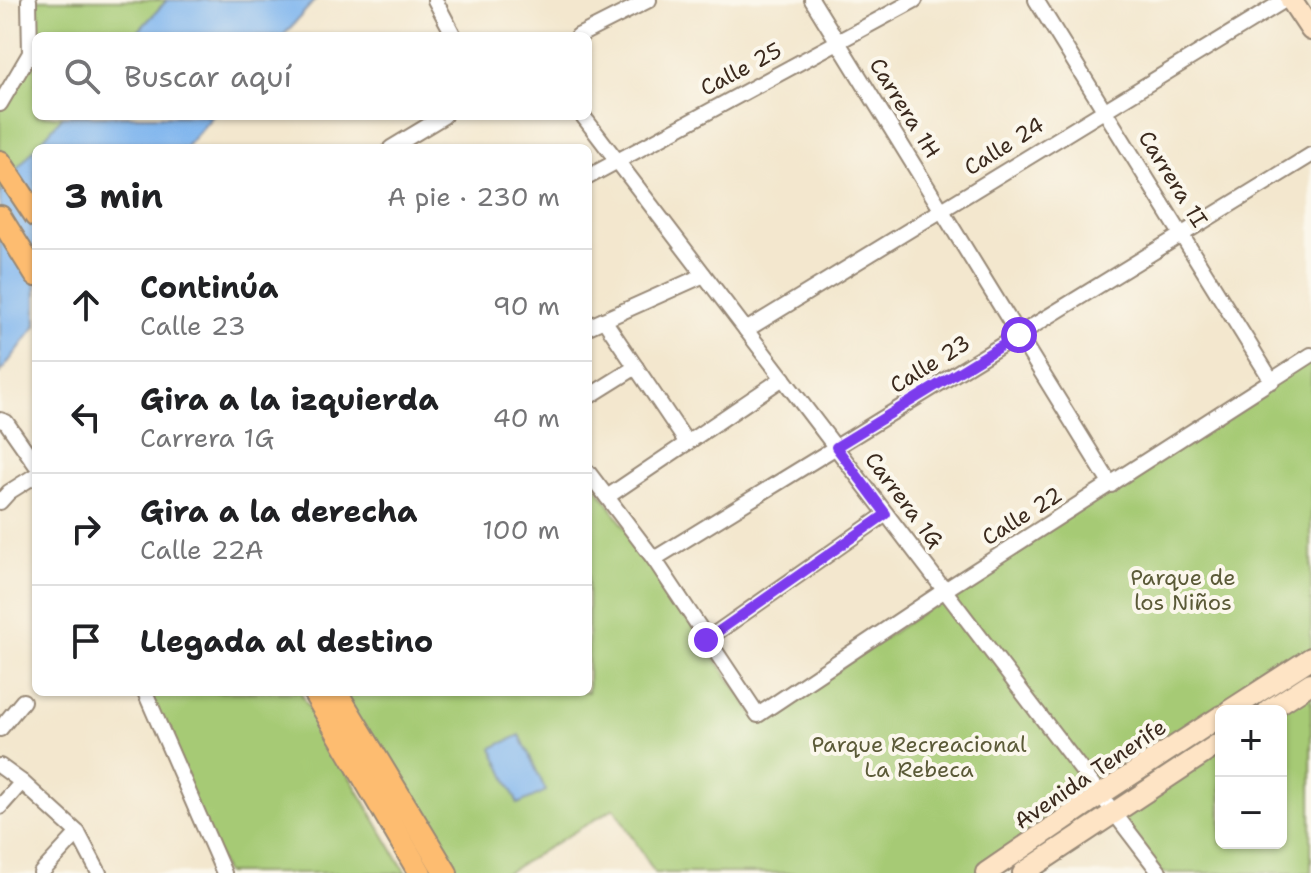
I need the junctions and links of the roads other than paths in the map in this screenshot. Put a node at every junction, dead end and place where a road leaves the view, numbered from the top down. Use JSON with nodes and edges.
{"nodes":[{"id":1,"x":29,"y":0,"type":"edge"},
{"id":2,"x":435,"y":0,"type":"edge"},
{"id":3,"x":649,"y":0,"type":"edge"},
{"id":4,"x":812,"y":0,"type":"edge"},
{"id":5,"x":915,"y":0,"type":"edge"},
{"id":6,"x":1036,"y":0,"type":"edge"},
{"id":7,"x":1285,"y":0,"type":"edge"},
{"id":8,"x":1291,"y":0,"type":"edge"},
{"id":9,"x":1311,"y":30,"type":"edge"},
{"id":10,"x":452,"y":32,"type":"edge"},
{"id":11,"x":586,"y":32,"type":"edge"},
{"id":12,"x":838,"y":42,"type":"junction"},
{"id":13,"x":0,"y":104,"type":"edge"},
{"id":14,"x":1105,"y":110,"type":"junction"},
{"id":15,"x":437,"y":120,"type":"edge"},
{"id":16,"x":586,"y":120,"type":"edge"},
{"id":17,"x":398,"y":144,"type":"edge"},
{"id":18,"x":1311,"y":155,"type":"edge"},
{"id":19,"x":617,"y":161,"type":"junction"},
{"id":20,"x":0,"y":162,"type":"edge"},
{"id":21,"x":592,"y":175,"type":"edge"},
{"id":22,"x":32,"y":210,"type":"edge"},
{"id":23,"x":942,"y":210,"type":"junction"},
{"id":24,"x":0,"y":217,"type":"edge"},
{"id":25,"x":1182,"y":235,"type":"junction"},
{"id":26,"x":32,"y":269,"type":"edge"},
{"id":27,"x":704,"y":275,"type":"junction"},
{"id":28,"x":604,"y":320,"type":"junction"},
{"id":29,"x":592,"y":325,"type":"edge"},
{"id":30,"x":746,"y":330,"type":"junction"},
{"id":31,"x":1019,"y":335,"type":"junction"},
{"id":32,"x":1311,"y":355,"type":"edge"},
{"id":33,"x":636,"y":367,"type":"junction"},
{"id":34,"x":783,"y":378,"type":"junction"},
{"id":35,"x":1272,"y":381,"type":"junction"},
{"id":36,"x":592,"y":394,"type":"edge"},
{"id":37,"x":0,"y":420,"type":"edge"},
{"id":38,"x":687,"y":443,"type":"junction"},
{"id":39,"x":836,"y":447,"type":"junction"},
{"id":40,"x":32,"y":459,"type":"edge"},
{"id":41,"x":592,"y":477,"type":"edge"},
{"id":42,"x":32,"y":478,"type":"edge"},
{"id":43,"x":1111,"y":485,"type":"junction"},
{"id":44,"x":607,"y":497,"type":"junction"},
{"id":45,"x":0,"y":502,"type":"edge"},
{"id":46,"x":886,"y":514,"type":"junction"},
{"id":47,"x":654,"y":559,"type":"junction"},
{"id":48,"x":945,"y":590,"type":"junction"},
{"id":49,"x":706,"y":640,"type":"junction"},
{"id":50,"x":1311,"y":658,"type":"edge"},
{"id":51,"x":1311,"y":683,"type":"edge"},
{"id":52,"x":147,"y":696,"type":"edge"},
{"id":53,"x":316,"y":696,"type":"edge"},
{"id":54,"x":338,"y":696,"type":"edge"},
{"id":55,"x":23,"y":701,"type":"dead end"},
{"id":56,"x":1238,"y":705,"type":"edge"},
{"id":57,"x":1277,"y":705,"type":"edge"},
{"id":58,"x":1215,"y":720,"type":"edge"},
{"id":59,"x":0,"y":729,"type":"edge"},
{"id":60,"x":1215,"y":746,"type":"edge"},
{"id":61,"x":0,"y":766,"type":"edge"},
{"id":62,"x":22,"y":782,"type":"junction"},
{"id":63,"x":1100,"y":795,"type":"junction"},
{"id":64,"x":0,"y":807,"type":"edge"},
{"id":65,"x":1114,"y":812,"type":"junction"},
{"id":66,"x":78,"y":833,"type":"junction"},
{"id":67,"x":41,"y":873,"type":"edge"},
{"id":68,"x":99,"y":873,"type":"edge"},
{"id":69,"x":224,"y":873,"type":"edge"},
{"id":70,"x":420,"y":873,"type":"edge"},
{"id":71,"x":446,"y":873,"type":"edge"},
{"id":72,"x":986,"y":873,"type":"edge"},
{"id":73,"x":1023,"y":873,"type":"edge"},
{"id":74,"x":1160,"y":873,"type":"edge"}],
"edges":[{"from":1,"to":13,"type":"street"},
{"from":2,"to":10,"type":"street"},
{"from":3,"to":11,"type":"street"},
{"from":4,"to":12,"type":"street","name":"Carrera 1H"},
{"from":5,"to":12,"type":"street","name":"Calle 25"},
{"from":6,"to":14,"type":"street","name":"Carrera 1I"},
{"from":7,"to":14,"type":"street","name":"Calle 24"},
{"from":8,"to":9,"type":"main road"},
{"from":12,"to":19,"type":"street","name":"Calle 25"},
{"from":12,"to":23,"type":"street","name":"Carrera 1H"},
{"from":14,"to":23,"type":"street","name":"Calle 24"},
{"from":14,"to":25,"type":"street","name":"Carrera 1I"},
{"from":15,"to":17,"type":"street"},
{"from":16,"to":19,"type":"street","name":"Carrera 1G"},
{"from":18,"to":25,"type":"street","name":"Calle 23"},
{"from":19,"to":21,"type":"street","name":"Calle 25"},
{"from":19,"to":27,"type":"street","name":"Carrera 1G"},
{"from":20,"to":22,"type":"main road"},
{"from":23,"to":30,"type":"street","name":"Calle 24"},
{"from":23,"to":31,"type":"street","name":"Carrera 1H"},
{"from":24,"to":26,"type":"main road"},
{"from":25,"to":31,"type":"street","name":"Calle 23"},
{"from":25,"to":35,"type":"street","name":"Carrera 1I"},
{"from":27,"to":28,"type":"street"},
{"from":27,"to":30,"type":"street","name":"Carrera 1G"},
{"from":28,"to":29,"type":"street"},
{"from":28,"to":33,"type":"street"},
{"from":30,"to":34,"type":"street","name":"Carrera 1G"},
{"from":31,"to":39,"type":"street","name":"Calle 23"},
{"from":31,"to":43,"type":"street","name":"Carrera 1H"},
{"from":32,"to":35,"type":"street","name":"Calle 22"},
{"from":33,"to":36,"type":"street"},
{"from":33,"to":38,"type":"street"},
{"from":34,"to":38,"type":"street"},
{"from":34,"to":39,"type":"street","name":"Carrera 1G"},
{"from":35,"to":43,"type":"street","name":"Calle 22"},
{"from":37,"to":40,"type":"street"},
{"from":38,"to":44,"type":"street"},
{"from":39,"to":46,"type":"street","name":"Carrera 1G"},
{"from":39,"to":47,"type":"street","name":"Calle 23"},
{"from":41,"to":44,"type":"street"},
{"from":42,"to":45,"type":"street"},
{"from":43,"to":48,"type":"street","name":"Calle 22"},
{"from":44,"to":47,"type":"street"},
{"from":46,"to":48,"type":"street","name":"Carrera 1G"},
{"from":46,"to":49,"type":"street"},
{"from":47,"to":49,"type":"street"},
{"from":48,"to":49,"type":"street","name":"Calle 22"},
{"from":48,"to":63,"type":"street","name":"Carrera 1G"},
{"from":50,"to":56,"type":"main road"},
{"from":51,"to":57,"type":"main road"},
{"from":52,"to":69,"type":"street"},
{"from":53,"to":70,"type":"main road"},
{"from":54,"to":71,"type":"main road"},
{"from":55,"to":59,"type":"street"},
{"from":58,"to":63,"type":"main road","name":"Avenida Tenerife"},
{"from":60,"to":65,"type":"main road","name":"Avenida Tenerife"},
{"from":61,"to":62,"type":"street"},
{"from":62,"to":64,"type":"street"},
{"from":62,"to":66,"type":"street"},
{"from":63,"to":65,"type":"street","name":"Carrera 1G"},
{"from":63,"to":72,"type":"main road","name":"Avenida Tenerife"},
{"from":65,"to":73,"type":"main road","name":"Avenida Tenerife"},
{"from":65,"to":74,"type":"street","name":"Carrera 1G"},
{"from":66,"to":67,"type":"street"},
{"from":66,"to":68,"type":"street"}]}
